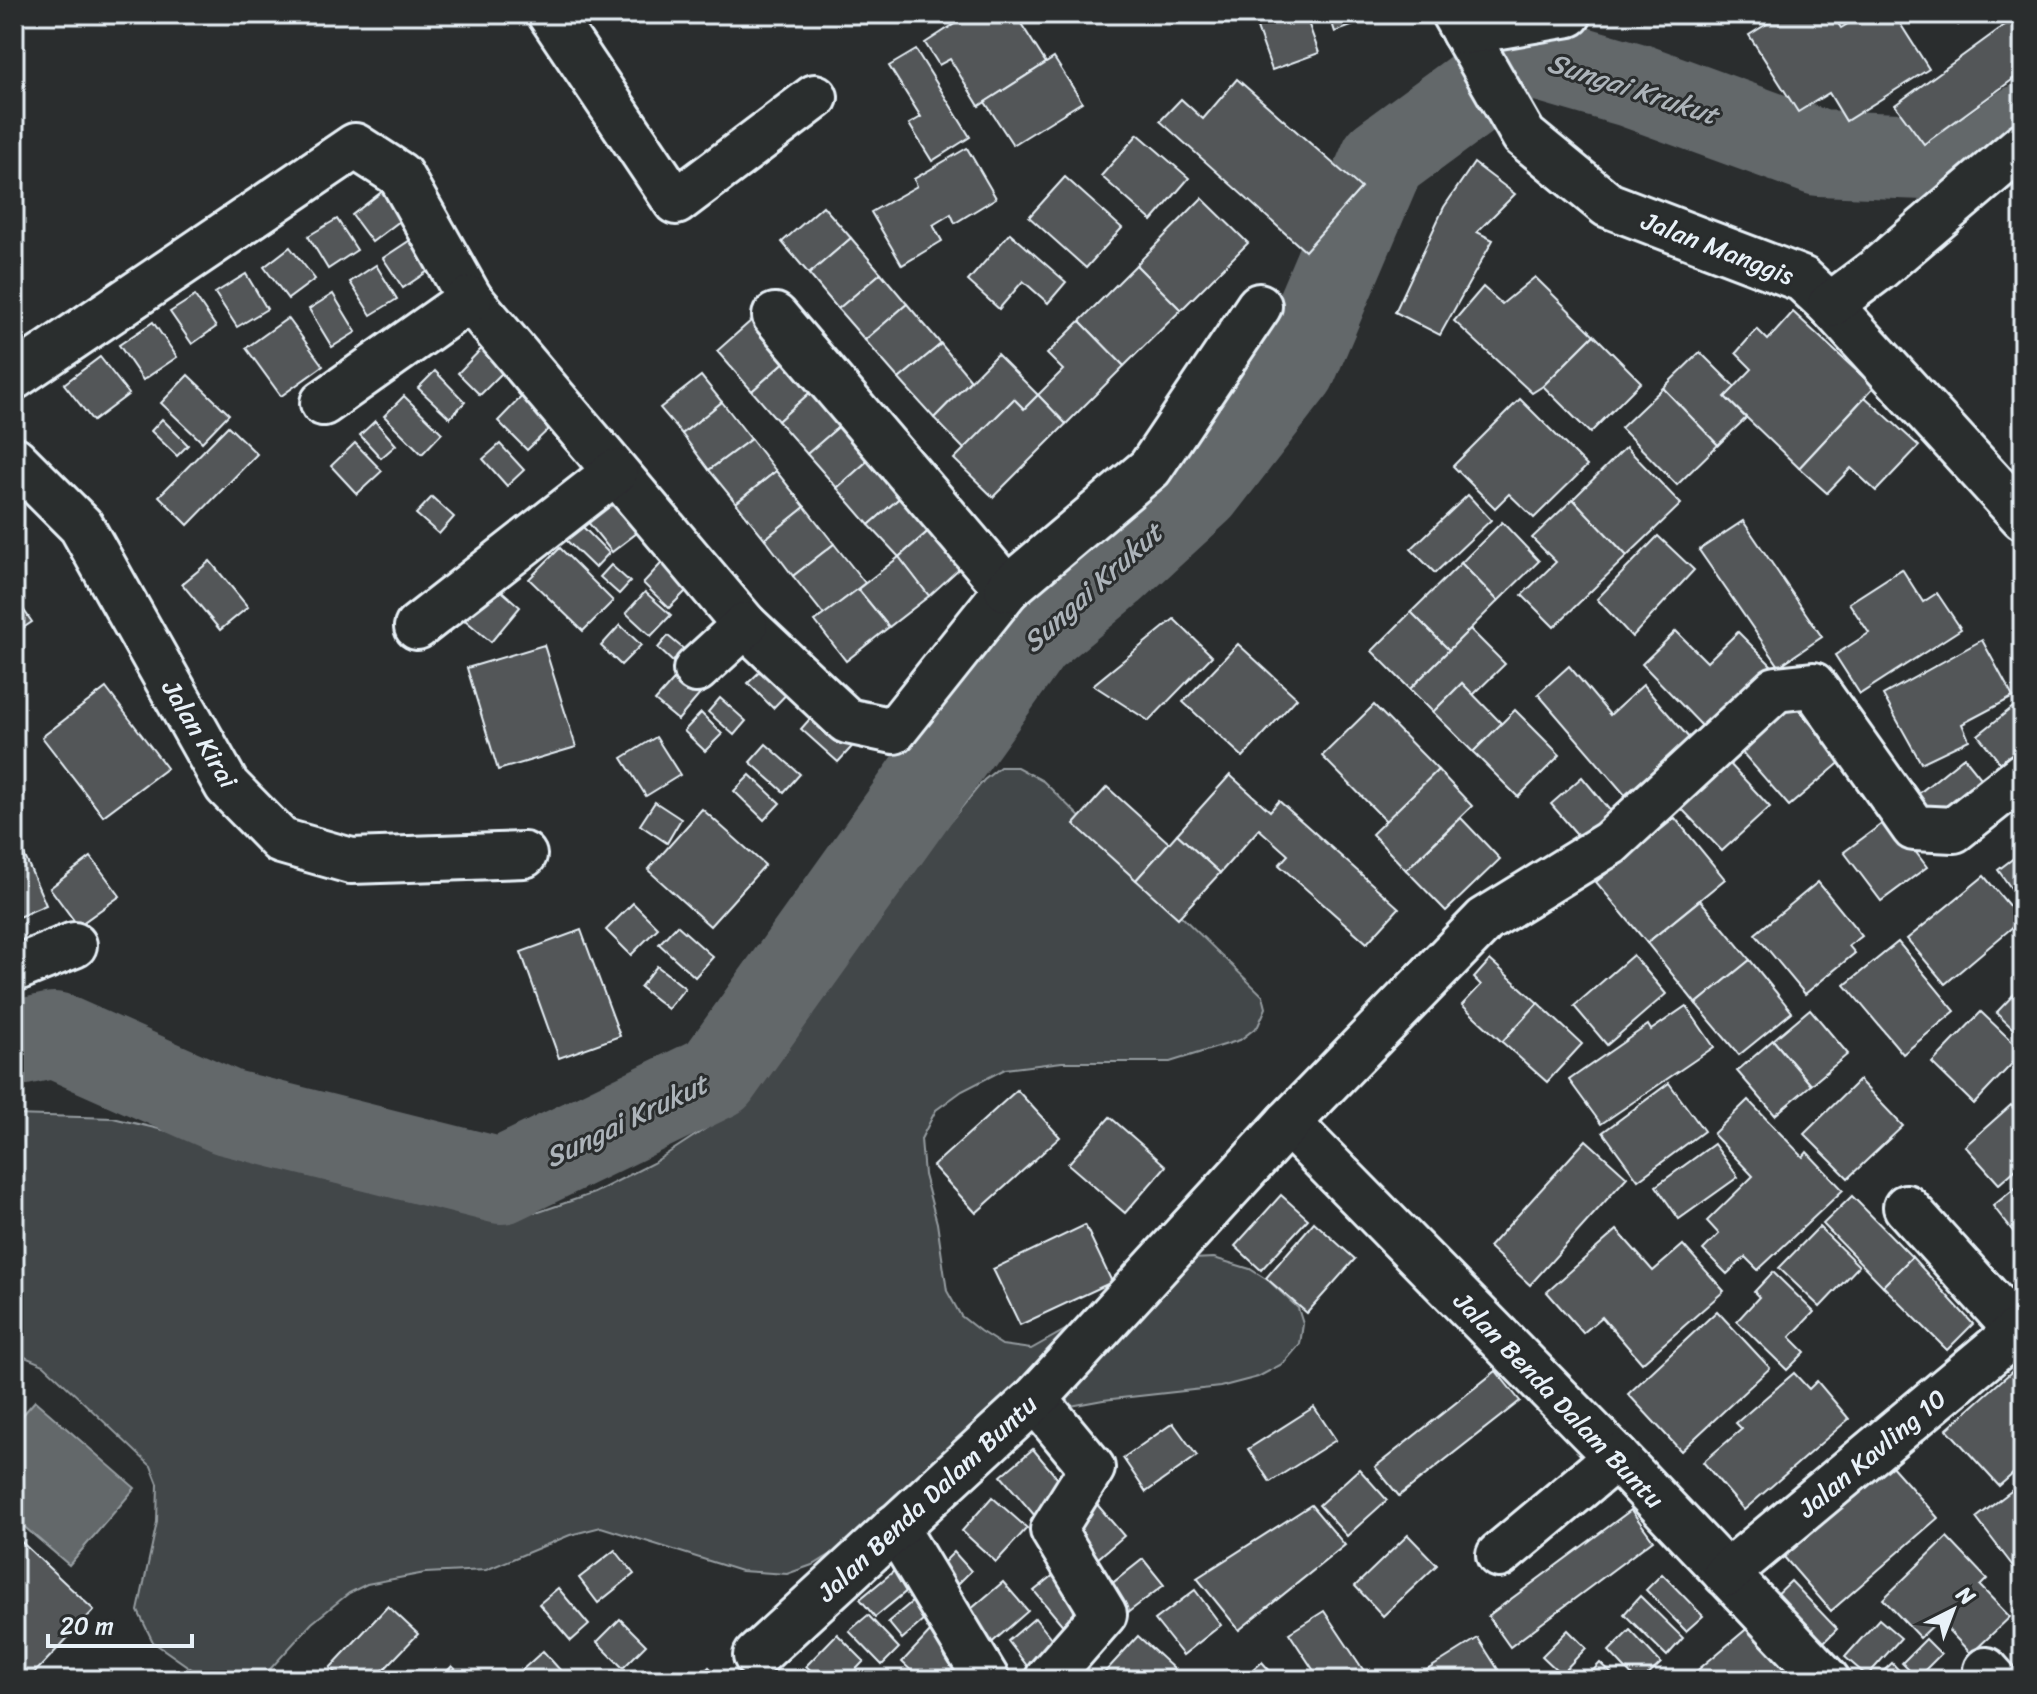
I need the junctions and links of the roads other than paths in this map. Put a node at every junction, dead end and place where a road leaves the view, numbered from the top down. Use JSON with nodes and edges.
{"nodes":[{"id":1,"x":550,"y":14,"type":"edge"},
{"id":2,"x":1569,"y":14,"type":"edge"},
{"id":3,"x":1459,"y":23,"type":"edge"},
{"id":4,"x":815,"y":97,"type":"dead end"},
{"id":5,"x":2023,"y":145,"type":"edge"},
{"id":6,"x":470,"y":299,"type":"junction"},
{"id":7,"x":1830,"y":305,"type":"junction"},
{"id":8,"x":1259,"y":306,"type":"dead end"},
{"id":9,"x":775,"y":316,"type":"dead end"},
{"id":10,"x":14,"y":377,"type":"edge"},
{"id":11,"x":323,"y":403,"type":"dead end"},
{"id":12,"x":14,"y":459,"type":"edge"},
{"id":13,"x":615,"y":472,"type":"junction"},
{"id":14,"x":2023,"y":517,"type":"edge"},
{"id":15,"x":1007,"y":589,"type":"junction"},
{"id":16,"x":745,"y":625,"type":"junction"},
{"id":17,"x":417,"y":627,"type":"dead end"},
{"id":18,"x":696,"y":670,"type":"dead end"},
{"id":19,"x":2023,"y":775,"type":"edge"},
{"id":20,"x":524,"y":855,"type":"dead end"},
{"id":21,"x":74,"y":945,"type":"dead end"},
{"id":22,"x":14,"y":969,"type":"edge"},
{"id":23,"x":1288,"y":1123,"type":"junction"},
{"id":24,"x":1906,"y":1207,"type":"dead end"},
{"id":25,"x":2020,"y":1334,"type":"edge"},
{"id":26,"x":1035,"y":1399,"type":"junction"},
{"id":27,"x":1616,"y":1457,"type":"junction"},
{"id":28,"x":895,"y":1527,"type":"junction"},
{"id":29,"x":1499,"y":1555,"type":"dead end"},
{"id":30,"x":1726,"y":1574,"type":"junction"},
{"id":31,"x":756,"y":1656,"type":"dead end"},
{"id":32,"x":1047,"y":1679,"type":"edge"},
{"id":33,"x":987,"y":1680,"type":"edge"},
{"id":34,"x":1827,"y":1680,"type":"edge"}],
"edges":[{"from":1,"to":4,"type":"street"},
{"from":2,"to":3,"type":"street"},
{"from":3,"to":7,"type":"street","name":"Jalan Manggis"},
{"from":5,"to":7,"type":"street"},
{"from":6,"to":10,"type":"street"},
{"from":6,"to":11,"type":"street"},
{"from":6,"to":13,"type":"street"},
{"from":7,"to":14,"type":"street","name":"Jalan Manggis"},
{"from":8,"to":15,"type":"street"},
{"from":9,"to":15,"type":"street"},
{"from":12,"to":20,"type":"street","name":"Jalan Kirai"},
{"from":13,"to":16,"type":"street"},
{"from":13,"to":17,"type":"street"},
{"from":15,"to":16,"type":"street"},
{"from":16,"to":18,"type":"street"},
{"from":19,"to":23,"type":"street","name":"Jalan Benda Dalam Buntu"},
{"from":21,"to":22,"type":"street"},
{"from":23,"to":26,"type":"street","name":"Jalan Benda Dalam Buntu"},
{"from":23,"to":27,"type":"street","name":"Jalan Benda Dalam Buntu"},
{"from":24,"to":25,"type":"street"},
{"from":25,"to":30,"type":"street","name":"Jalan Kavling 10"},
{"from":26,"to":28,"type":"street","name":"Jalan Benda Dalam Buntu"},
{"from":26,"to":32,"type":"street"},
{"from":27,"to":29,"type":"street"},
{"from":27,"to":30,"type":"street","name":"Jalan Benda Dalam Buntu"},
{"from":28,"to":31,"type":"street","name":"Jalan Benda Dalam Buntu"},
{"from":28,"to":33,"type":"street"},
{"from":30,"to":34,"type":"street","name":"Jalan Benda Dalam Buntu"}]}
